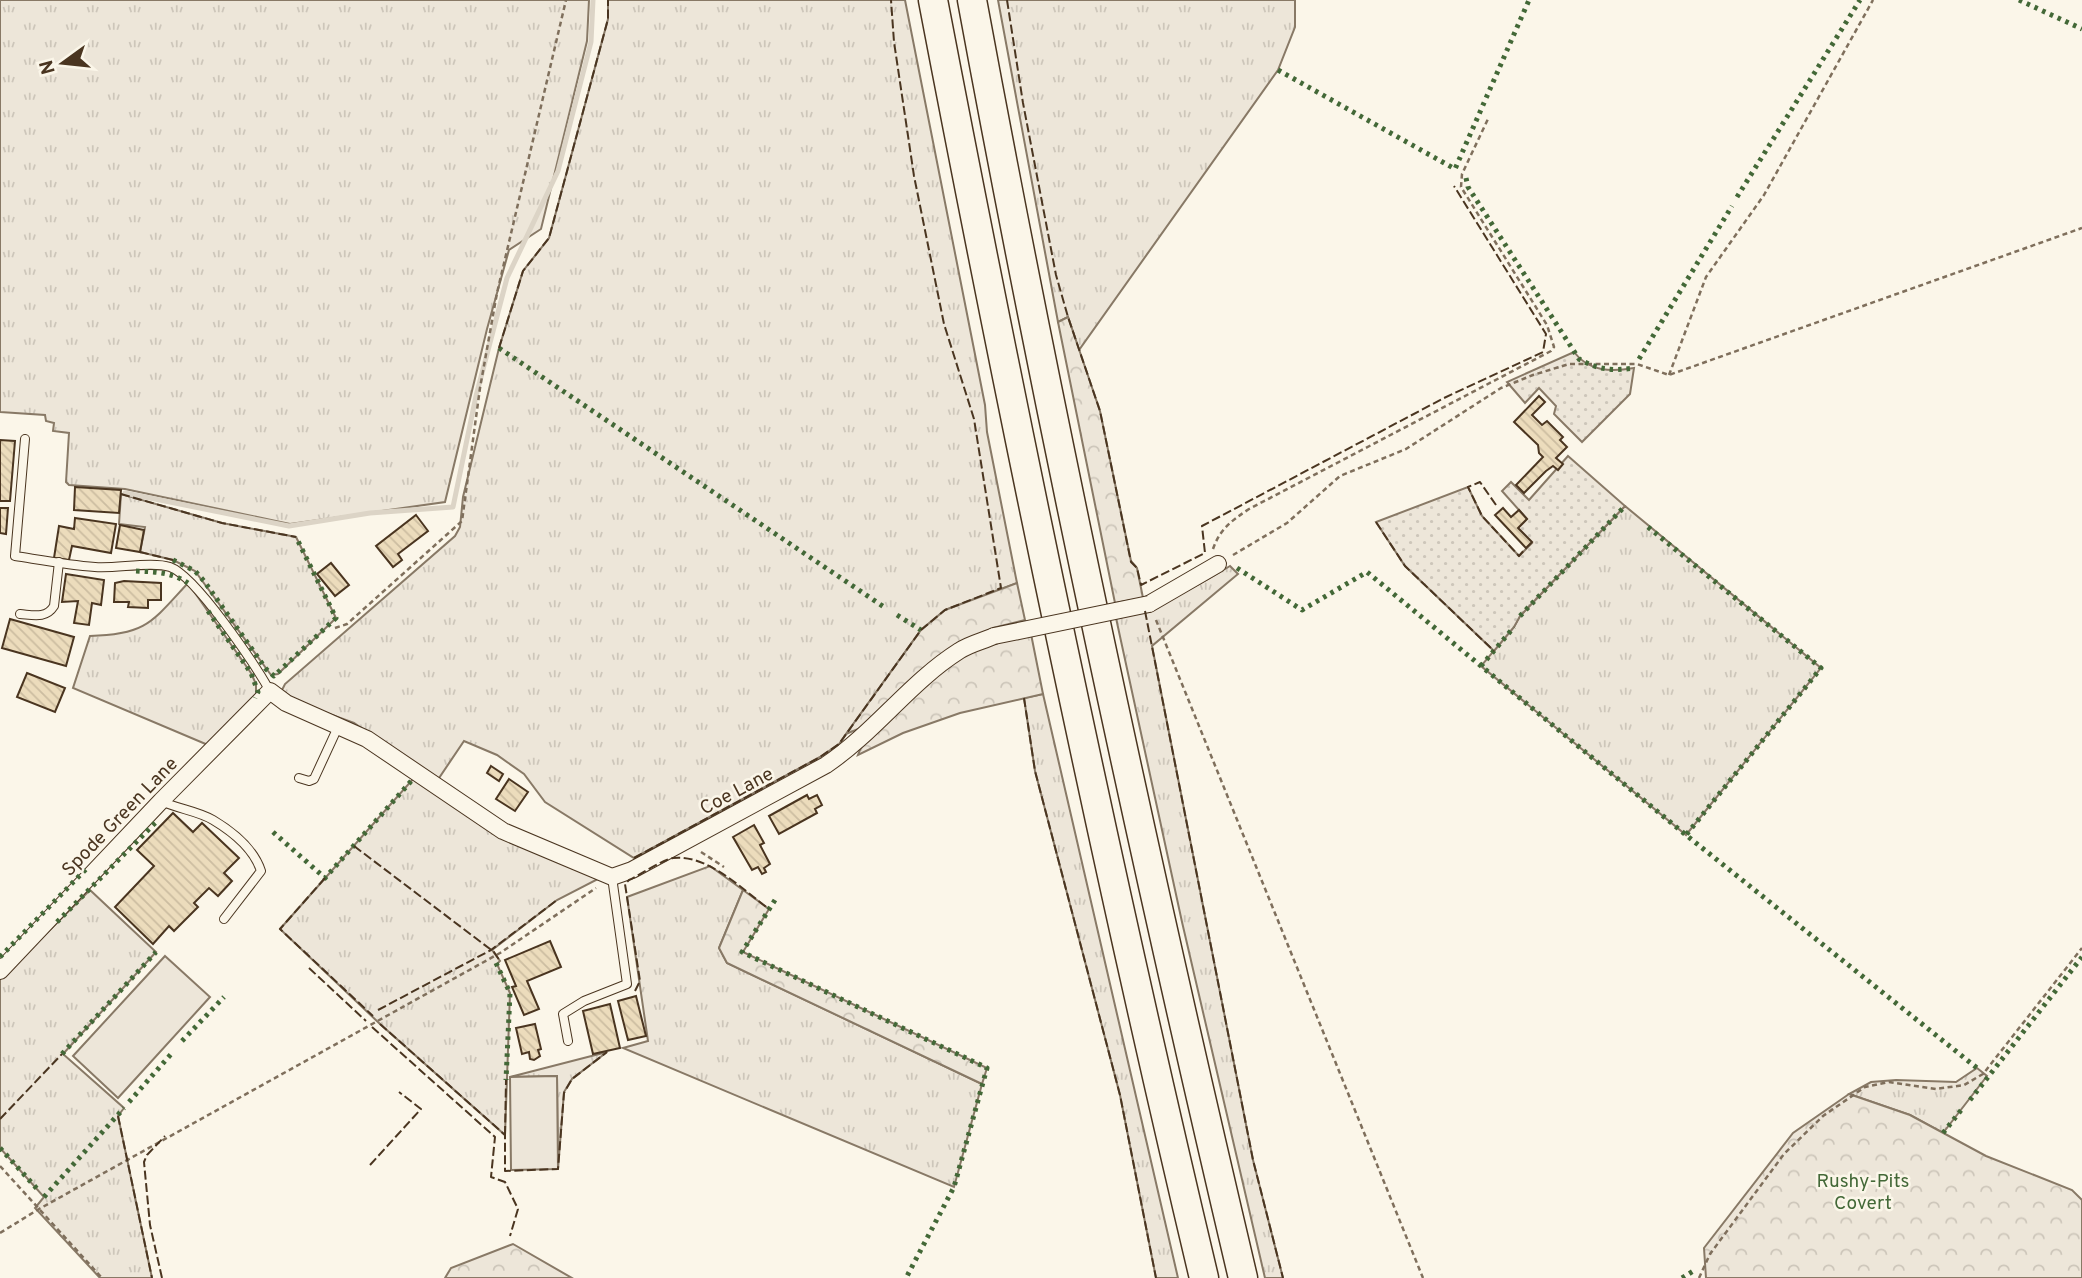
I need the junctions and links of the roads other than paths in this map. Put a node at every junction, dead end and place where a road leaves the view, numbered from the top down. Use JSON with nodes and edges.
{"nodes":[{"id":1,"x":933,"y":0,"type":"edge"},
{"id":2,"x":972,"y":0,"type":"edge"},
{"id":3,"x":24,"y":439,"type":"dead end"},
{"id":4,"x":59,"y":562,"type":"junction"},
{"id":5,"x":1216,"y":566,"type":"road end"},
{"id":6,"x":20,"y":614,"type":"dead end"},
{"id":7,"x":270,"y":691,"type":"junction"},
{"id":8,"x":338,"y":727,"type":"junction"},
{"id":9,"x":299,"y":778,"type":"dead end"},
{"id":10,"x":161,"y":801,"type":"junction"},
{"id":11,"x":612,"y":877,"type":"junction"},
{"id":12,"x":224,"y":919,"type":"dead end"},
{"id":13,"x":0,"y":971,"type":"edge"},
{"id":14,"x":568,"y":1041,"type":"dead end"},
{"id":15,"x":1204,"y":1278,"type":"edge"},
{"id":16,"x":1243,"y":1278,"type":"edge"}],
"edges":[{"from":1,"to":15,"type":"highway"},
{"from":2,"to":16,"type":"highway"},
{"from":3,"to":4,"type":"lane"},
{"from":4,"to":6,"type":"lane"},
{"from":4,"to":7,"type":"lane"},
{"from":5,"to":11,"type":"street","name":"Coe Lane","bridge":true},
{"from":7,"to":8,"type":"street"},
{"from":7,"to":10,"type":"street","name":"Spode Green Lane"},
{"from":8,"to":9,"type":"lane"},
{"from":8,"to":11,"type":"street"},
{"from":10,"to":12,"type":"lane"},
{"from":10,"to":13,"type":"street","name":"Spode Green Lane"},
{"from":11,"to":14,"type":"lane"}]}
